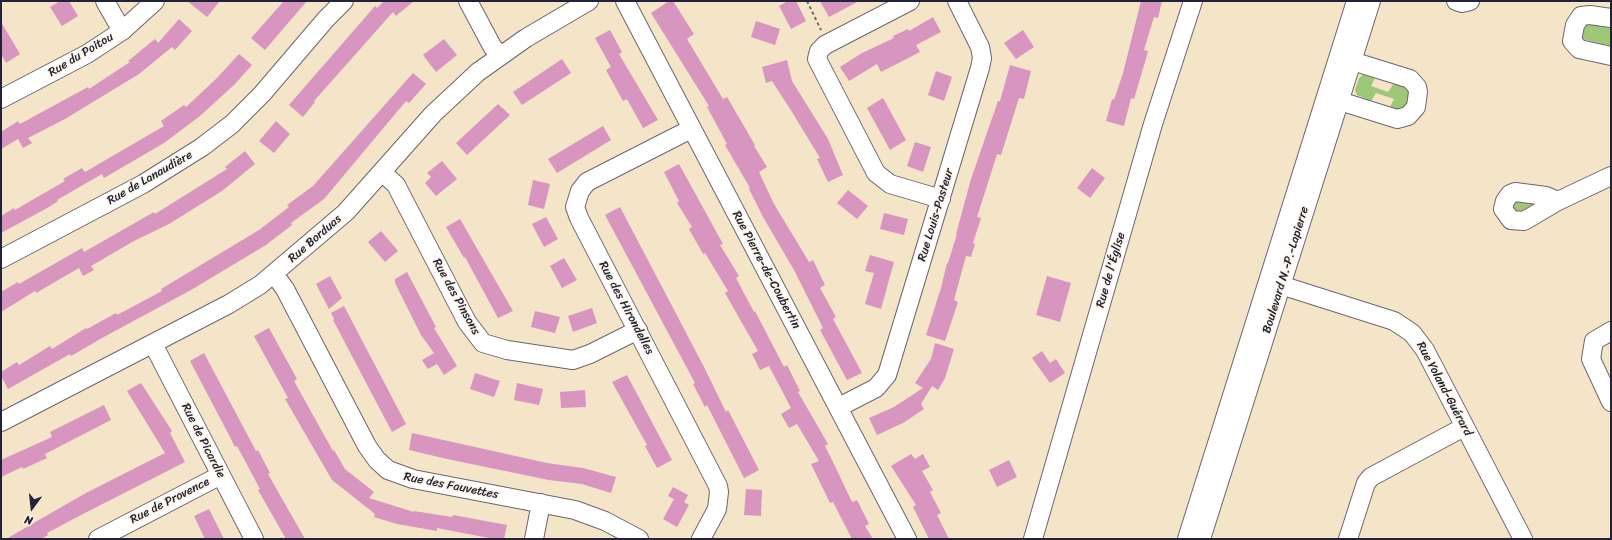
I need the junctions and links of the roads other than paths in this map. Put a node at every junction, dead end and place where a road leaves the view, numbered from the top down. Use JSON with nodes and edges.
{"nodes":[{"id":1,"x":105,"y":1,"type":"edge"},
{"id":2,"x":155,"y":1,"type":"edge"},
{"id":3,"x":344,"y":1,"type":"edge"},
{"id":4,"x":468,"y":1,"type":"edge"},
{"id":5,"x":589,"y":1,"type":"edge"},
{"id":6,"x":625,"y":1,"type":"edge"},
{"id":7,"x":910,"y":1,"type":"edge"},
{"id":8,"x":957,"y":1,"type":"edge"},
{"id":9,"x":1193,"y":1,"type":"edge"},
{"id":10,"x":1456,"y":1,"type":"edge"},
{"id":11,"x":1470,"y":1,"type":"edge"},
{"id":12,"x":1364,"y":2,"type":"edge"},
{"id":13,"x":1611,"y":18,"type":"edge"},
{"id":14,"x":122,"y":31,"type":"junction"},
{"id":15,"x":500,"y":55,"type":"junction"},
{"id":16,"x":1611,"y":56,"type":"edge"},
{"id":17,"x":1352,"y":61,"type":"junction"},
{"id":18,"x":1,"y":99,"type":"edge"},
{"id":19,"x":1333,"y":99,"type":"junction"},
{"id":20,"x":691,"y":129,"type":"junction"},
{"id":21,"x":382,"y":172,"type":"junction"},
{"id":22,"x":1611,"y":176,"type":"edge"},
{"id":23,"x":941,"y":199,"type":"junction"},
{"id":24,"x":1558,"y":201,"type":"dead end"},
{"id":25,"x":1,"y":260,"type":"edge"},
{"id":26,"x":274,"y":274,"type":"junction"},
{"id":27,"x":1275,"y":283,"type":"junction"},
{"id":28,"x":638,"y":330,"type":"junction"},
{"id":29,"x":1611,"y":331,"type":"edge"},
{"id":30,"x":153,"y":344,"type":"junction"},
{"id":31,"x":1611,"y":402,"type":"edge"},
{"id":32,"x":839,"y":407,"type":"junction"},
{"id":33,"x":1,"y":422,"type":"edge"},
{"id":34,"x":1464,"y":427,"type":"junction"},
{"id":35,"x":221,"y":475,"type":"junction"},
{"id":36,"x":541,"y":503,"type":"junction"},
{"id":37,"x":98,"y":539,"type":"edge"},
{"id":38,"x":254,"y":539,"type":"edge"},
{"id":39,"x":534,"y":539,"type":"edge"},
{"id":40,"x":639,"y":539,"type":"edge"},
{"id":41,"x":701,"y":539,"type":"edge"},
{"id":42,"x":907,"y":539,"type":"edge"},
{"id":43,"x":1033,"y":539,"type":"edge"},
{"id":44,"x":1187,"y":539,"type":"edge"},
{"id":45,"x":1201,"y":539,"type":"edge"},
{"id":46,"x":1348,"y":539,"type":"edge"},
{"id":47,"x":1523,"y":539,"type":"edge"}],
"edges":[{"from":1,"to":14,"type":"street"},
{"from":2,"to":14,"type":"street","name":"Rue du Poitou"},
{"from":3,"to":25,"type":"street","name":"Rue de Lanaudière"},
{"from":4,"to":15,"type":"street"},
{"from":5,"to":15,"type":"street","name":"Rue Borduas"},
{"from":6,"to":20,"type":"street","name":"Rue Pierre-de-Coubertin"},
{"from":7,"to":23,"type":"street"},
{"from":8,"to":23,"type":"street","name":"Rue Louis-Pasteur"},
{"from":9,"to":43,"type":"street","name":"Rue de l'Église"},
{"from":10,"to":11,"type":"street"},
{"from":12,"to":17,"type":"street","name":"Boulevard N.-P.-Lapierre"},
{"from":12,"to":19,"type":"street","name":"Boulevard N.-P.-Lapierre"},
{"from":13,"to":16,"type":"street"},
{"from":14,"to":18,"type":"street","name":"Rue du Poitou"},
{"from":15,"to":21,"type":"street","name":"Rue Borduas"},
{"from":17,"to":19,"type":"street","name":"Boulevard N.-P.-Lapierre"},
{"from":17,"to":19,"type":"street"},
{"from":19,"to":27,"type":"street","name":"Boulevard N.-P.-Lapierre"},
{"from":20,"to":28,"type":"street","name":"Rue des Hirondelles"},
{"from":20,"to":32,"type":"street","name":"Rue Pierre-de-Coubertin"},
{"from":21,"to":26,"type":"street","name":"Rue Borduas"},
{"from":21,"to":28,"type":"street","name":"Rue des Pinsons"},
{"from":22,"to":24,"type":"street"},
{"from":23,"to":32,"type":"street","name":"Rue Louis-Pasteur"},
{"from":26,"to":30,"type":"street","name":"Rue Borduas"},
{"from":26,"to":36,"type":"street","name":"Rue des Fauvettes"},
{"from":27,"to":34,"type":"street","name":"Rue Yoland-Guérard"},
{"from":27,"to":44,"type":"street","name":"Boulevard N.-P.-Lapierre"},
{"from":27,"to":45,"type":"street","name":"Boulevard N.-P.-Lapierre"},
{"from":28,"to":41,"type":"street","name":"Rue des Hirondelles"},
{"from":29,"to":31,"type":"street"},
{"from":30,"to":33,"type":"street","name":"Rue Borduas"},
{"from":30,"to":35,"type":"street","name":"Rue de Picardie"},
{"from":32,"to":42,"type":"street","name":"Rue Pierre-de-Coubertin"},
{"from":34,"to":46,"type":"street"},
{"from":34,"to":47,"type":"street","name":"Rue Yoland-Guérard"},
{"from":35,"to":37,"type":"street","name":"Rue de Provence"},
{"from":35,"to":38,"type":"street","name":"Rue de Picardie"},
{"from":36,"to":39,"type":"street"},
{"from":36,"to":40,"type":"street","name":"Rue des Fauvettes"}]}
